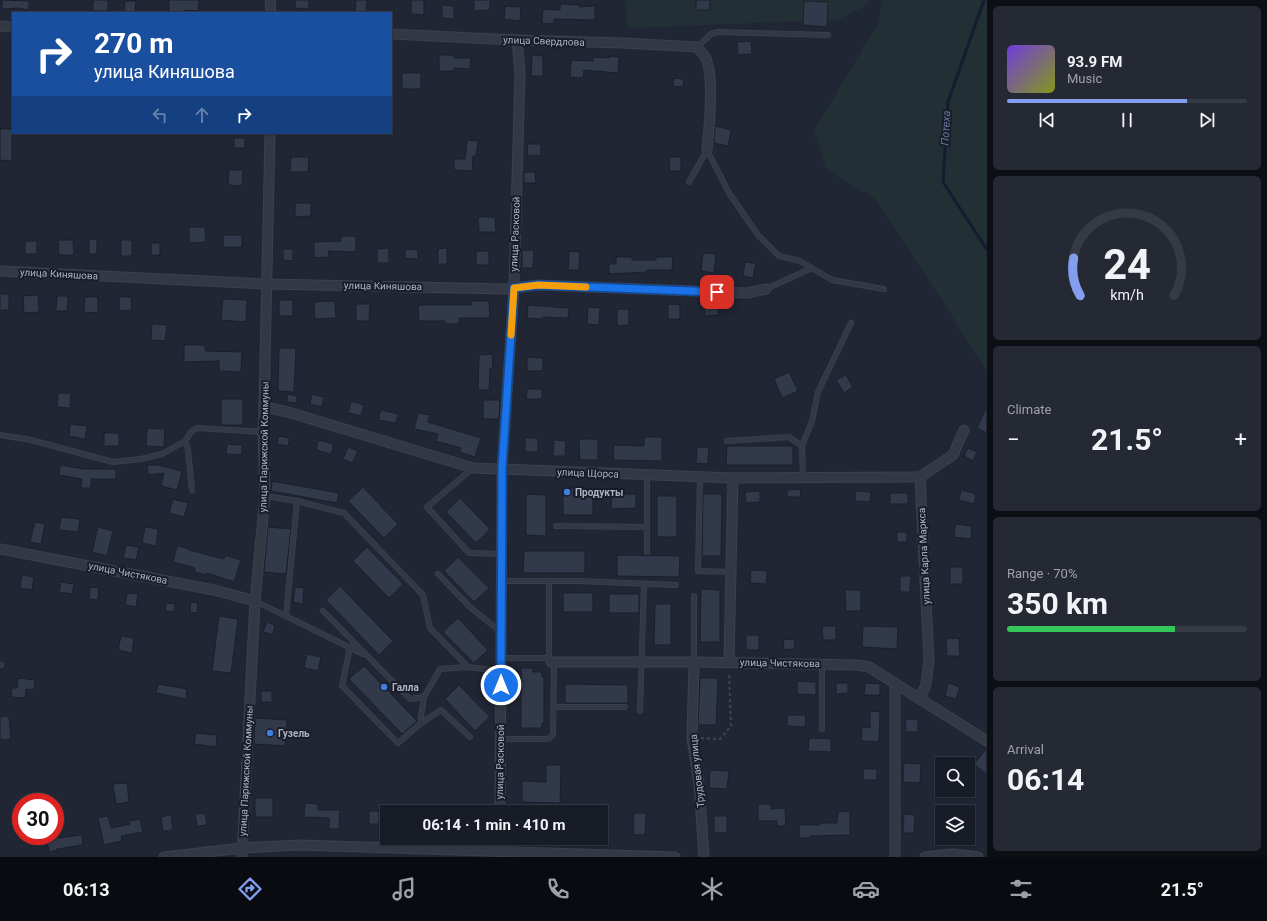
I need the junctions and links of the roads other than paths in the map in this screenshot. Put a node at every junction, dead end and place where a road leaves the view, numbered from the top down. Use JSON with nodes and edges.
{"nodes":[{"id":1,"x":270,"y":0,"type":"edge"},
{"id":2,"x":271,"y":12,"type":"edge"},
{"id":3,"x":0,"y":26,"type":"edge"},
{"id":4,"x":12,"y":27,"type":"edge"},
{"id":5,"x":392,"y":34,"type":"edge"},
{"id":6,"x":828,"y":35,"type":"dead end"},
{"id":7,"x":517,"y":40,"type":"junction"},
{"id":8,"x":697,"y":47,"type":"junction"},
{"id":9,"x":270,"y":134,"type":"edge"},
{"id":10,"x":707,"y":150,"type":"junction"},
{"id":11,"x":689,"y":182,"type":"dead end"},
{"id":12,"x":812,"y":268,"type":"junction"},
{"id":13,"x":0,"y":271,"type":"edge"},
{"id":14,"x":266,"y":284,"type":"junction"},
{"id":15,"x":514,"y":288,"type":"junction"},
{"id":16,"x":766,"y":289,"type":"joint"},
{"id":17,"x":884,"y":289,"type":"dead end"},
{"id":18,"x":851,"y":323,"type":"dead end"},
{"id":19,"x":264,"y":407,"type":"junction"},
{"id":20,"x":964,"y":430,"type":"dead end"},
{"id":21,"x":263,"y":432,"type":"junction"},
{"id":22,"x":0,"y":434,"type":"edge"},
{"id":23,"x":185,"y":441,"type":"junction"},
{"id":24,"x":727,"y":441,"type":"dead end"},
{"id":25,"x":802,"y":446,"type":"junction"},
{"id":26,"x":473,"y":468,"type":"junction"},
{"id":27,"x":502,"y":469,"type":"junction"},
{"id":28,"x":647,"y":475,"type":"junction"},
{"id":29,"x":700,"y":477,"type":"junction"},
{"id":30,"x":920,"y":477,"type":"junction"},
{"id":31,"x":733,"y":478,"type":"junction"},
{"id":32,"x":803,"y":478,"type":"junction"},
{"id":33,"x":192,"y":490,"type":"dead end"},
{"id":34,"x":266,"y":496,"type":"junction"},
{"id":35,"x":297,"y":501,"type":"junction"},
{"id":36,"x":556,"y":526,"type":"dead end"},
{"id":37,"x":647,"y":527,"type":"junction"},
{"id":38,"x":0,"y":549,"type":"edge"},
{"id":39,"x":648,"y":552,"type":"dead end"},
{"id":40,"x":502,"y":554,"type":"junction"},
{"id":41,"x":731,"y":572,"type":"junction"},
{"id":42,"x":438,"y":574,"type":"dead end"},
{"id":43,"x":502,"y":581,"type":"junction"},
{"id":44,"x":549,"y":581,"type":"junction"},
{"id":45,"x":644,"y":584,"type":"junction"},
{"id":46,"x":676,"y":585,"type":"dead end"},
{"id":47,"x":694,"y":596,"type":"dead end"},
{"id":48,"x":255,"y":600,"type":"junction"},
{"id":49,"x":322,"y":611,"type":"dead end"},
{"id":50,"x":286,"y":616,"type":"junction"},
{"id":51,"x":501,"y":632,"type":"junction"},
{"id":52,"x":350,"y":647,"type":"junction"},
{"id":53,"x":366,"y":656,"type":"junction"},
{"id":54,"x":501,"y":658,"type":"junction"},
{"id":55,"x":550,"y":660,"type":"junction"},
{"id":56,"x":641,"y":662,"type":"junction"},
{"id":57,"x":694,"y":662,"type":"junction"},
{"id":58,"x":729,"y":662,"type":"junction"},
{"id":59,"x":822,"y":664,"type":"junction"},
{"id":60,"x":468,"y":667,"type":"junction"},
{"id":61,"x":501,"y":671,"type":"junction"},
{"id":62,"x":895,"y":684,"type":"junction"},
{"id":63,"x":424,"y":697,"type":"junction"},
{"id":64,"x":920,"y":699,"type":"junction"},
{"id":65,"x":554,"y":707,"type":"junction"},
{"id":66,"x":625,"y":707,"type":"dead end"},
{"id":67,"x":640,"y":711,"type":"dead end"},
{"id":68,"x":420,"y":724,"type":"junction"},
{"id":69,"x":822,"y":729,"type":"dead end"},
{"id":70,"x":470,"y":738,"type":"dead end"},
{"id":71,"x":500,"y":739,"type":"junction"},
{"id":72,"x":987,"y":741,"type":"edge"},
{"id":73,"x":500,"y":805,"type":"edge"},
{"id":74,"x":242,"y":852,"type":"edge"},
{"id":75,"x":494,"y":853,"type":"edge"},
{"id":76,"x":164,"y":857,"type":"edge"},
{"id":77,"x":675,"y":857,"type":"edge"},
{"id":78,"x":704,"y":857,"type":"edge"},
{"id":79,"x":895,"y":857,"type":"edge"},
{"id":80,"x":925,"y":857,"type":"edge"},
{"id":81,"x":978,"y":857,"type":"edge"}],
"edges":[{"from":1,"to":2,"type":"street"},
{"from":3,"to":4,"type":"street"},
{"from":5,"to":7,"type":"street","name":"улица Свердлова"},
{"from":6,"to":8,"type":"lane"},
{"from":7,"to":8,"type":"street","name":"улица Свердлова"},
{"from":7,"to":15,"type":"street","name":"улица Расковой"},
{"from":8,"to":10,"type":"street"},
{"from":9,"to":14,"type":"street","name":"улица Парижской Коммуны"},
{"from":10,"to":11,"type":"lane"},
{"from":10,"to":12,"type":"lane"},
{"from":12,"to":16,"type":"lane"},
{"from":12,"to":17,"type":"lane"},
{"from":13,"to":14,"type":"street","name":"улица Киняшова"},
{"from":14,"to":15,"type":"street","name":"улица Киняшова"},
{"from":14,"to":19,"type":"street","name":"улица Парижской Коммуны"},
{"from":15,"to":16,"type":"street","name":"улица Киняшова"},
{"from":15,"to":27,"type":"street","name":"улица Расковой"},
{"from":18,"to":25,"type":"lane"},
{"from":19,"to":21,"type":"street","name":"улица Парижской Коммуны"},
{"from":19,"to":26,"type":"street","name":"улица Щорса"},
{"from":20,"to":30,"type":"street"},
{"from":21,"to":23,"type":"lane"},
{"from":21,"to":34,"type":"street","name":"улица Парижской Коммуны"},
{"from":22,"to":23,"type":"lane"},
{"from":23,"to":33,"type":"lane"},
{"from":24,"to":25,"type":"lane"},
{"from":25,"to":32,"type":"lane"},
{"from":26,"to":27,"type":"street","name":"улица Щорса"},
{"from":26,"to":40,"type":"lane"},
{"from":27,"to":28,"type":"street","name":"улица Щорса"},
{"from":27,"to":40,"type":"street","name":"улица Расковой"},
{"from":28,"to":29,"type":"street","name":"улица Щорса"},
{"from":28,"to":37,"type":"lane"},
{"from":29,"to":31,"type":"street","name":"улица Щорса"},
{"from":29,"to":41,"type":"lane"},
{"from":30,"to":32,"type":"street","name":"улица Щорса"},
{"from":30,"to":64,"type":"street","name":"улица Карла Маркса"},
{"from":31,"to":32,"type":"street","name":"улица Щорса"},
{"from":31,"to":41,"type":"street"},
{"from":34,"to":35,"type":"lane"},
{"from":34,"to":48,"type":"street","name":"улица Парижской Коммуны"},
{"from":35,"to":50,"type":"lane"},
{"from":35,"to":60,"type":"lane"},
{"from":36,"to":37,"type":"lane"},
{"from":37,"to":39,"type":"lane"},
{"from":38,"to":48,"type":"street","name":"улица Чистякова"},
{"from":40,"to":43,"type":"street","name":"улица Расковой"},
{"from":41,"to":58,"type":"street"},
{"from":42,"to":51,"type":"lane"},
{"from":43,"to":44,"type":"lane"},
{"from":43,"to":51,"type":"street","name":"улица Расковой"},
{"from":44,"to":45,"type":"lane"},
{"from":44,"to":55,"type":"lane"},
{"from":45,"to":46,"type":"lane"},
{"from":45,"to":56,"type":"lane"},
{"from":47,"to":57,"type":"lane"},
{"from":48,"to":50,"type":"lane"},
{"from":48,"to":74,"type":"street","name":"улица Парижской Коммуны"},
{"from":49,"to":53,"type":"lane"},
{"from":50,"to":52,"type":"lane"},
{"from":51,"to":54,"type":"street","name":"улица Расковой"},
{"from":52,"to":53,"type":"lane"},
{"from":52,"to":68,"type":"lane"},
{"from":53,"to":63,"type":"lane"},
{"from":54,"to":55,"type":"lane"},
{"from":54,"to":61,"type":"street","name":"улица Расковой"},
{"from":55,"to":56,"type":"street","name":"улица Чистякова"},
{"from":55,"to":65,"type":"lane"},
{"from":56,"to":57,"type":"street","name":"улица Чистякова"},
{"from":56,"to":67,"type":"lane"},
{"from":57,"to":58,"type":"street","name":"улица Чистякова"},
{"from":57,"to":78,"type":"street","name":"Трудовая улица"},
{"from":58,"to":59,"type":"street","name":"улица Чистякова"},
{"from":59,"to":62,"type":"street","name":"улица Чистякова"},
{"from":59,"to":69,"type":"lane"},
{"from":60,"to":61,"type":"lane"},
{"from":60,"to":63,"type":"lane"},
{"from":61,"to":71,"type":"street","name":"улица Расковой"},
{"from":62,"to":64,"type":"street","name":"улица Чистякова"},
{"from":62,"to":79,"type":"street"},
{"from":63,"to":68,"type":"lane"},
{"from":64,"to":72,"type":"street","name":"улица Чистякова"},
{"from":65,"to":66,"type":"lane"},
{"from":65,"to":71,"type":"lane"},
{"from":68,"to":70,"type":"lane"},
{"from":71,"to":73,"type":"street","name":"улица Расковой"},
{"from":74,"to":75,"type":"street"},
{"from":74,"to":76,"type":"street"},
{"from":75,"to":77,"type":"street"},
{"from":80,"to":81,"type":"street"}]}
